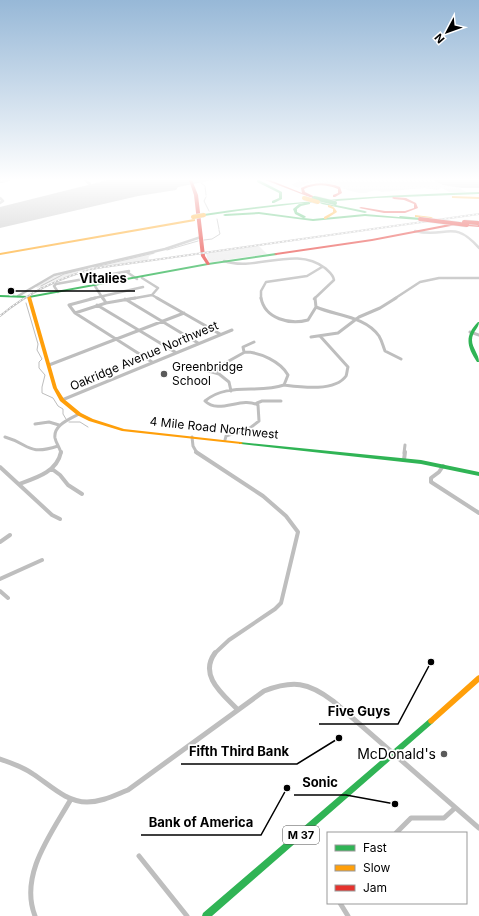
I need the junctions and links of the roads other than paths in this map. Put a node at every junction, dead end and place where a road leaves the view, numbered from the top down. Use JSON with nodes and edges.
{"nodes":[{"id":1,"x":170,"y":223,"type":"edge"},
{"id":2,"x":172,"y":223,"type":"edge"},
{"id":3,"x":199,"y":223,"type":"edge"},
{"id":4,"x":449,"y":223,"type":"edge"},
{"id":5,"x":479,"y":223,"type":"edge"},
{"id":6,"x":415,"y":231,"type":"junction"},
{"id":7,"x":201,"y":237,"type":"junction"},
{"id":8,"x":479,"y":248,"type":"edge"},
{"id":9,"x":0,"y":250,"type":"edge"},
{"id":10,"x":0,"y":254,"type":"edge"},
{"id":11,"x":224,"y":261,"type":"junction"},
{"id":12,"x":208,"y":264,"type":"junction"},
{"id":13,"x":322,"y":267,"type":"junction"},
{"id":14,"x":140,"y":278,"type":"junction"},
{"id":15,"x":479,"y":278,"type":"edge"},
{"id":16,"x":95,"y":286,"type":"junction"},
{"id":17,"x":143,"y":287,"type":"dead end"},
{"id":18,"x":58,"y":292,"type":"junction"},
{"id":19,"x":101,"y":295,"type":"junction"},
{"id":20,"x":152,"y":295,"type":"junction"},
{"id":21,"x":0,"y":296,"type":"edge"},
{"id":22,"x":18,"y":296,"type":"junction"},
{"id":23,"x":29,"y":297,"type":"junction"},
{"id":24,"x":125,"y":300,"type":"junction"},
{"id":25,"x":106,"y":303,"type":"junction"},
{"id":26,"x":97,"y":305,"type":"junction"},
{"id":27,"x":316,"y":307,"type":"junction"},
{"id":28,"x":75,"y":313,"type":"junction"},
{"id":29,"x":184,"y":313,"type":"junction"},
{"id":30,"x":355,"y":320,"type":"junction"},
{"id":31,"x":162,"y":322,"type":"junction"},
{"id":32,"x":479,"y":323,"type":"edge"},
{"id":33,"x":139,"y":330,"type":"junction"},
{"id":34,"x":232,"y":330,"type":"dead end"},
{"id":35,"x":470,"y":332,"type":"junction"},
{"id":36,"x":220,"y":334,"type":"junction"},
{"id":37,"x":479,"y":335,"type":"edge"},
{"id":38,"x":320,"y":336,"type":"junction"},
{"id":39,"x":311,"y":337,"type":"dead end"},
{"id":40,"x":116,"y":340,"type":"junction"},
{"id":41,"x":254,"y":342,"type":"dead end"},
{"id":42,"x":198,"y":343,"type":"junction"},
{"id":43,"x":175,"y":352,"type":"junction"},
{"id":44,"x":244,"y":352,"type":"junction"},
{"id":45,"x":400,"y":359,"type":"dead end"},
{"id":46,"x":479,"y":361,"type":"edge"},
{"id":47,"x":152,"y":362,"type":"junction"},
{"id":48,"x":49,"y":365,"type":"junction"},
{"id":49,"x":218,"y":367,"type":"junction"},
{"id":50,"x":219,"y":374,"type":"junction"},
{"id":51,"x":284,"y":385,"type":"junction"},
{"id":52,"x":231,"y":391,"type":"junction"},
{"id":53,"x":62,"y":400,"type":"junction"},
{"id":54,"x":281,"y":401,"type":"dead end"},
{"id":55,"x":257,"y":403,"type":"junction"},
{"id":56,"x":79,"y":414,"type":"junction"},
{"id":57,"x":35,"y":424,"type":"dead end"},
{"id":58,"x":59,"y":425,"type":"junction"},
{"id":59,"x":5,"y":437,"type":"dead end"},
{"id":60,"x":192,"y":437,"type":"junction"},
{"id":61,"x":225,"y":440,"type":"junction"},
{"id":62,"x":405,"y":445,"type":"dead end"},
{"id":63,"x":58,"y":446,"type":"junction"},
{"id":64,"x":404,"y":460,"type":"junction"},
{"id":65,"x":443,"y":466,"type":"junction"},
{"id":66,"x":0,"y":467,"type":"edge"},
{"id":67,"x":52,"y":469,"type":"junction"},
{"id":68,"x":479,"y":474,"type":"edge"},
{"id":69,"x":19,"y":484,"type":"junction"},
{"id":70,"x":82,"y":494,"type":"dead end"},
{"id":71,"x":479,"y":513,"type":"edge"},
{"id":72,"x":60,"y":519,"type":"dead end"},
{"id":73,"x":10,"y":535,"type":"dead end"},
{"id":74,"x":0,"y":542,"type":"edge"},
{"id":75,"x":42,"y":560,"type":"dead end"},
{"id":76,"x":0,"y":579,"type":"edge"},
{"id":77,"x":0,"y":591,"type":"edge"},
{"id":78,"x":8,"y":598,"type":"dead end"},
{"id":79,"x":479,"y":678,"type":"edge"},
{"id":80,"x":238,"y":710,"type":"junction"},
{"id":81,"x":395,"y":754,"type":"junction"},
{"id":82,"x":0,"y":759,"type":"edge"},
{"id":83,"x":71,"y":800,"type":"junction"},
{"id":84,"x":455,"y":808,"type":"junction"},
{"id":85,"x":479,"y":828,"type":"edge"},
{"id":86,"x":397,"y":832,"type":"edge"},
{"id":87,"x":139,"y":856,"type":"dead end"},
{"id":88,"x":341,"y":904,"type":"edge"},
{"id":89,"x":35,"y":916,"type":"edge"},
{"id":90,"x":187,"y":916,"type":"edge"},
{"id":91,"x":206,"y":916,"type":"edge"},
{"id":92,"x":348,"y":916,"type":"edge"}],
"edges":[{"from":1,"to":9,"type":"main road"},
{"from":2,"to":10,"type":"main road"},
{"from":3,"to":7,"type":"main road"},
{"from":4,"to":5,"type":"main road","bridge":true},
{"from":5,"to":6,"type":"main road"},
{"from":6,"to":8,"type":"street"},
{"from":6,"to":11,"type":"main road"},
{"from":7,"to":12,"type":"main road"},
{"from":7,"to":22,"type":"street"},
{"from":11,"to":12,"type":"main road"},
{"from":11,"to":13,"type":"street"},
{"from":12,"to":14,"type":"main road"},
{"from":13,"to":27,"type":"street"},
{"from":13,"to":27,"type":"street"},
{"from":14,"to":16,"type":"main road"},
{"from":14,"to":18,"type":"street"},
{"from":14,"to":20,"type":"street"},
{"from":15,"to":30,"type":"street"},
{"from":16,"to":18,"type":"main road"},
{"from":16,"to":19,"type":"street"},
{"from":17,"to":19,"type":"street"},
{"from":18,"to":23,"type":"main road"},
{"from":19,"to":25,"type":"street"},
{"from":19,"to":28,"type":"street"},
{"from":20,"to":24,"type":"street"},
{"from":20,"to":29,"type":"street"},
{"from":21,"to":22,"type":"main road"},
{"from":22,"to":23,"type":"main road"},
{"from":23,"to":48,"type":"main road","name":"4 Mile Road Northwest"},
{"from":24,"to":25,"type":"street"},
{"from":24,"to":31,"type":"street"},
{"from":25,"to":26,"type":"street"},
{"from":26,"to":28,"type":"street"},
{"from":26,"to":33,"type":"street"},
{"from":27,"to":30,"type":"street"},
{"from":28,"to":40,"type":"street"},
{"from":29,"to":31,"type":"street"},
{"from":29,"to":36,"type":"street"},
{"from":30,"to":38,"type":"street"},
{"from":30,"to":45,"type":"street"},
{"from":31,"to":33,"type":"street"},
{"from":31,"to":42,"type":"street"},
{"from":32,"to":35,"type":"main road"},
{"from":33,"to":40,"type":"street"},
{"from":33,"to":43,"type":"street"},
{"from":34,"to":36,"type":"street","name":"Oakridge Avenue Northwest"},
{"from":35,"to":37,"type":"street"},
{"from":35,"to":46,"type":"main road"},
{"from":36,"to":42,"type":"street","name":"Oakridge Avenue Northwest"},
{"from":38,"to":39,"type":"street"},
{"from":38,"to":51,"type":"street"},
{"from":40,"to":47,"type":"street"},
{"from":40,"to":48,"type":"street"},
{"from":41,"to":44,"type":"street"},
{"from":42,"to":43,"type":"street","name":"Oakridge Avenue Northwest"},
{"from":43,"to":47,"type":"street","name":"Oakridge Avenue Northwest"},
{"from":44,"to":49,"type":"street"},
{"from":44,"to":51,"type":"street"},
{"from":47,"to":53,"type":"street","name":"Oakridge Avenue Northwest"},
{"from":48,"to":53,"type":"main road","name":"4 Mile Road Northwest"},
{"from":49,"to":50,"type":"street"},
{"from":49,"to":50,"type":"street"},
{"from":50,"to":52,"type":"street"},
{"from":51,"to":52,"type":"street"},
{"from":52,"to":55,"type":"street"},
{"from":53,"to":56,"type":"main road","name":"4 Mile Road Northwest"},
{"from":54,"to":55,"type":"street"},
{"from":55,"to":61,"type":"street"},
{"from":56,"to":58,"type":"street"},
{"from":56,"to":60,"type":"main road","name":"4 Mile Road Northwest"},
{"from":57,"to":58,"type":"street"},
{"from":58,"to":63,"type":"street"},
{"from":59,"to":63,"type":"street"},
{"from":60,"to":61,"type":"main road","name":"4 Mile Road Northwest"},
{"from":60,"to":80,"type":"street"},
{"from":61,"to":64,"type":"main road","name":"4 Mile Road Northwest"},
{"from":62,"to":64,"type":"street"},
{"from":63,"to":67,"type":"street"},
{"from":64,"to":65,"type":"main road","name":"4 Mile Road Northwest"},
{"from":65,"to":68,"type":"main road","name":"4 Mile Road Northwest"},
{"from":65,"to":71,"type":"street"},
{"from":66,"to":69,"type":"street"},
{"from":67,"to":69,"type":"street"},
{"from":67,"to":70,"type":"street"},
{"from":69,"to":72,"type":"street"},
{"from":73,"to":74,"type":"street"},
{"from":75,"to":76,"type":"street"},
{"from":77,"to":78,"type":"street"},
{"from":79,"to":81,"type":"main road","number":"M 37"},
{"from":80,"to":81,"type":"street"},
{"from":80,"to":83,"type":"street"},
{"from":81,"to":84,"type":"street"},
{"from":81,"to":91,"type":"main road","number":"M 37"},
{"from":82,"to":83,"type":"street"},
{"from":83,"to":89,"type":"street"},
{"from":84,"to":85,"type":"street"},
{"from":84,"to":86,"type":"street"},
{"from":87,"to":90,"type":"street"},
{"from":88,"to":92,"type":"street"}]}
